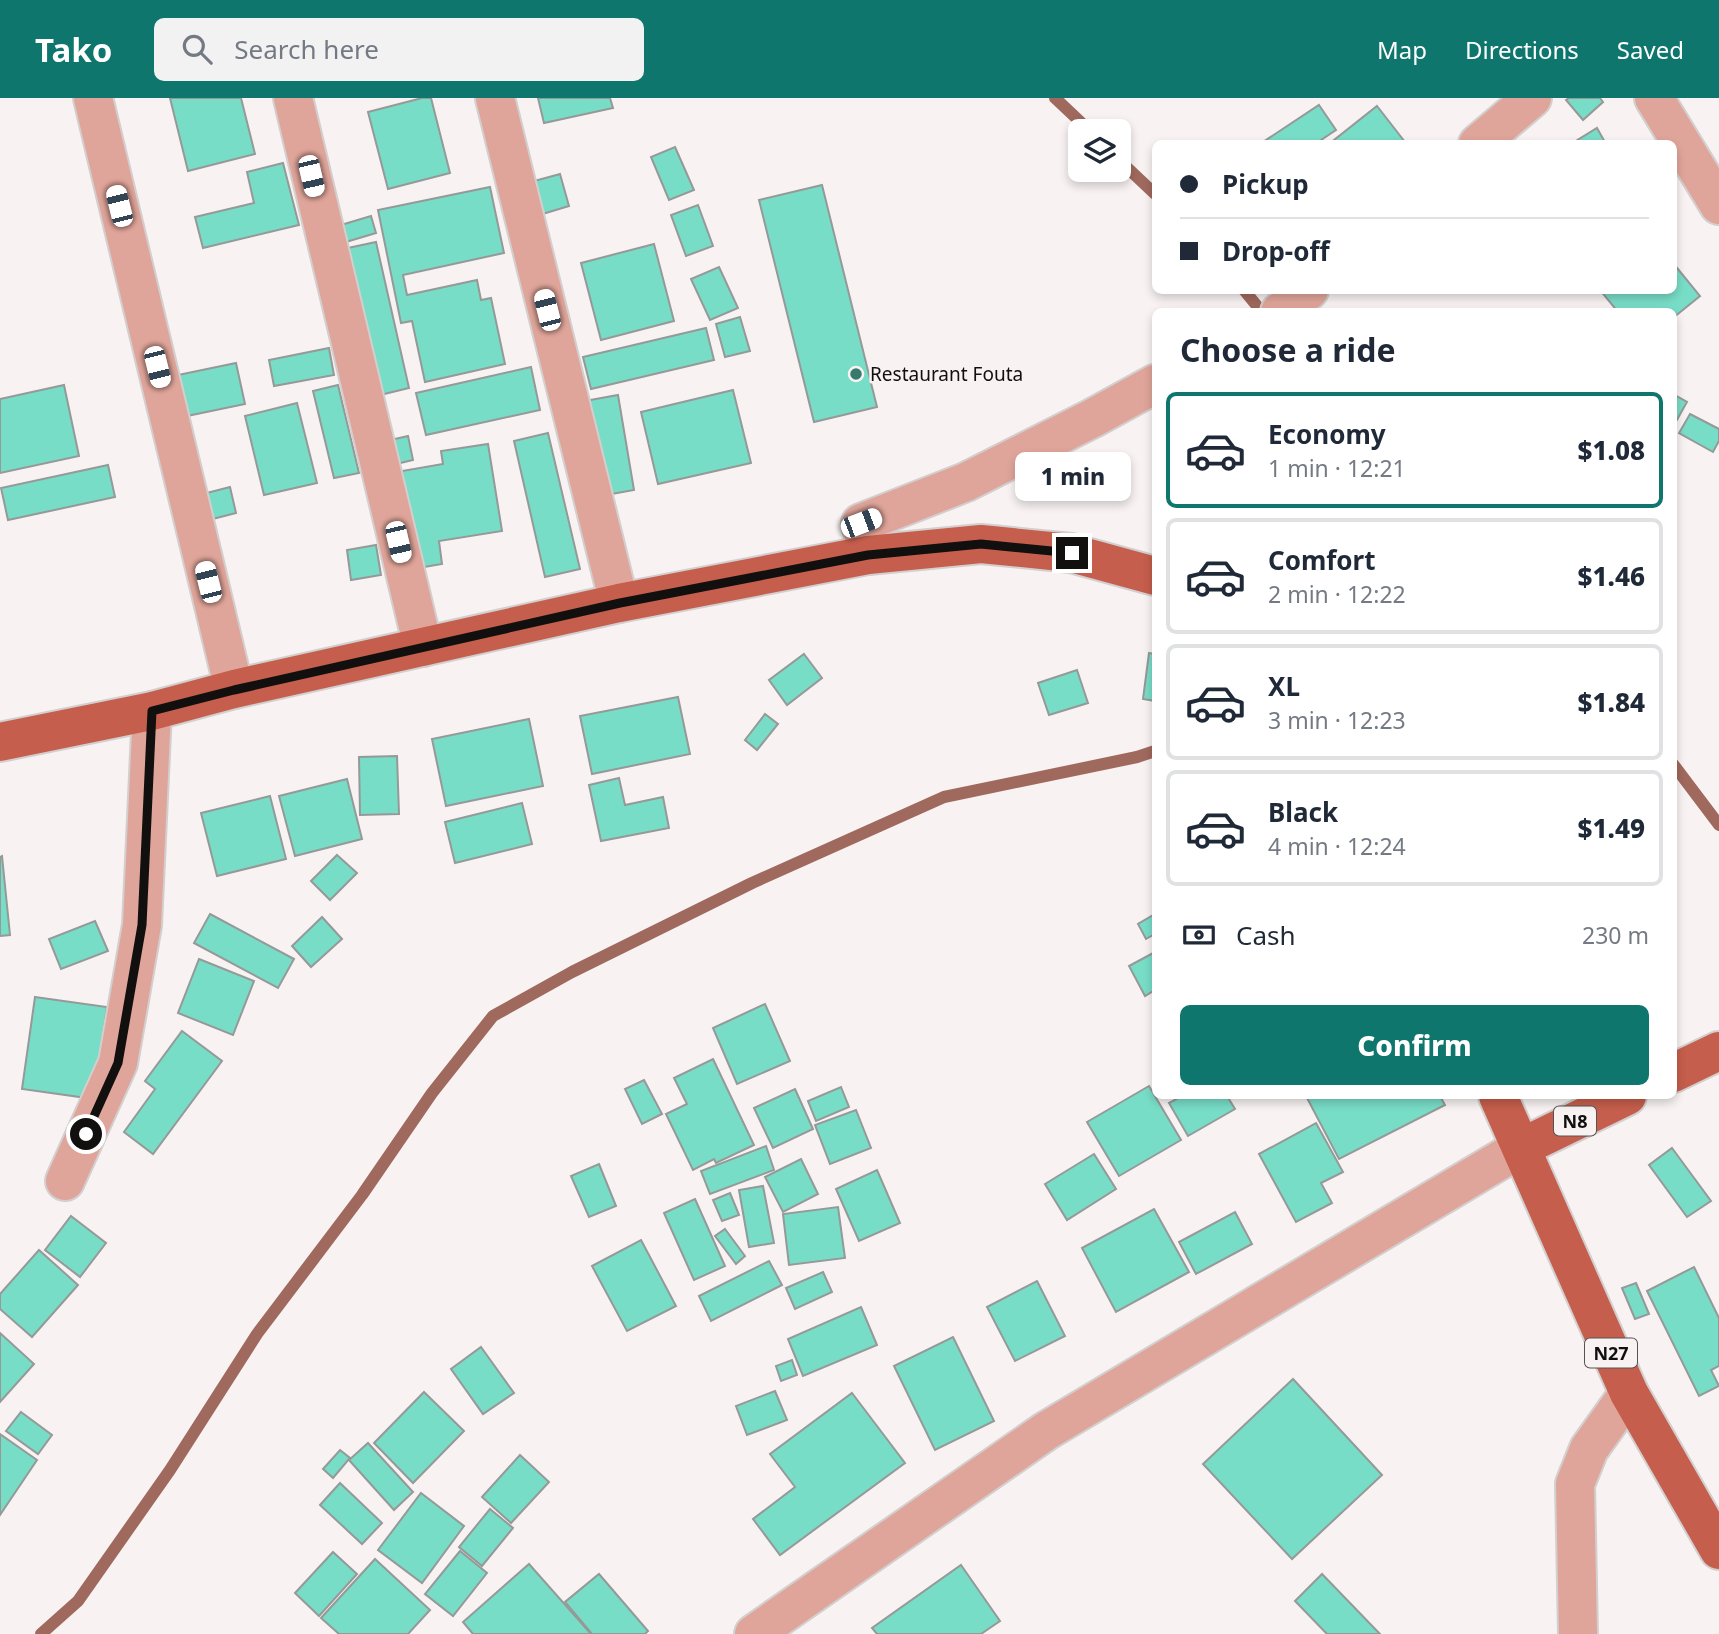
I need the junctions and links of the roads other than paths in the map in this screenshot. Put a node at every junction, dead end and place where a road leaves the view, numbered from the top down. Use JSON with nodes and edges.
{"nodes":[{"id":1,"x":93,"y":98,"type":"edge"},
{"id":2,"x":293,"y":98,"type":"edge"},
{"id":3,"x":495,"y":98,"type":"edge"},
{"id":4,"x":1532,"y":98,"type":"edge"},
{"id":5,"x":1654,"y":98,"type":"edge"},
{"id":6,"x":1483,"y":140,"type":"edge"},
{"id":7,"x":1719,"y":205,"type":"edge"},
{"id":8,"x":1152,"y":386,"type":"edge"},
{"id":9,"x":868,"y":555,"type":"junction"},
{"id":10,"x":1152,"y":575,"type":"edge"},
{"id":11,"x":620,"y":603,"type":"junction"},
{"id":12,"x":423,"y":647,"type":"junction"},
{"id":13,"x":234,"y":690,"type":"junction"},
{"id":14,"x":152,"y":711,"type":"junction"},
{"id":15,"x":0,"y":741,"type":"edge"},
{"id":16,"x":1719,"y":1051,"type":"edge"},
{"id":17,"x":1677,"y":1071,"type":"edge"},
{"id":18,"x":1499,"y":1099,"type":"edge"},
{"id":19,"x":1621,"y":1099,"type":"edge"},
{"id":20,"x":1522,"y":1147,"type":"junction"},
{"id":21,"x":65,"y":1181,"type":"dead end"},
{"id":22,"x":1629,"y":1393,"type":"junction"},
{"id":23,"x":1719,"y":1550,"type":"edge"},
{"id":24,"x":754,"y":1634,"type":"edge"},
{"id":25,"x":1578,"y":1634,"type":"edge"}],
"edges":[{"from":1,"to":13,"type":"street"},
{"from":2,"to":12,"type":"street"},
{"from":3,"to":11,"type":"street"},
{"from":4,"to":6,"type":"street"},
{"from":5,"to":7,"type":"street"},
{"from":8,"to":9,"type":"street"},
{"from":9,"to":10,"type":"main road"},
{"from":9,"to":11,"type":"main road"},
{"from":11,"to":12,"type":"main road"},
{"from":12,"to":13,"type":"main road"},
{"from":13,"to":14,"type":"main road"},
{"from":14,"to":15,"type":"main road"},
{"from":14,"to":21,"type":"street"},
{"from":16,"to":17,"type":"main road"},
{"from":18,"to":20,"type":"main road"},
{"from":19,"to":20,"type":"main road","number":"N8"},
{"from":20,"to":22,"type":"main road","number":"N27"},
{"from":20,"to":24,"type":"street"},
{"from":22,"to":23,"type":"main road","number":"N27"},
{"from":22,"to":25,"type":"street"}]}
